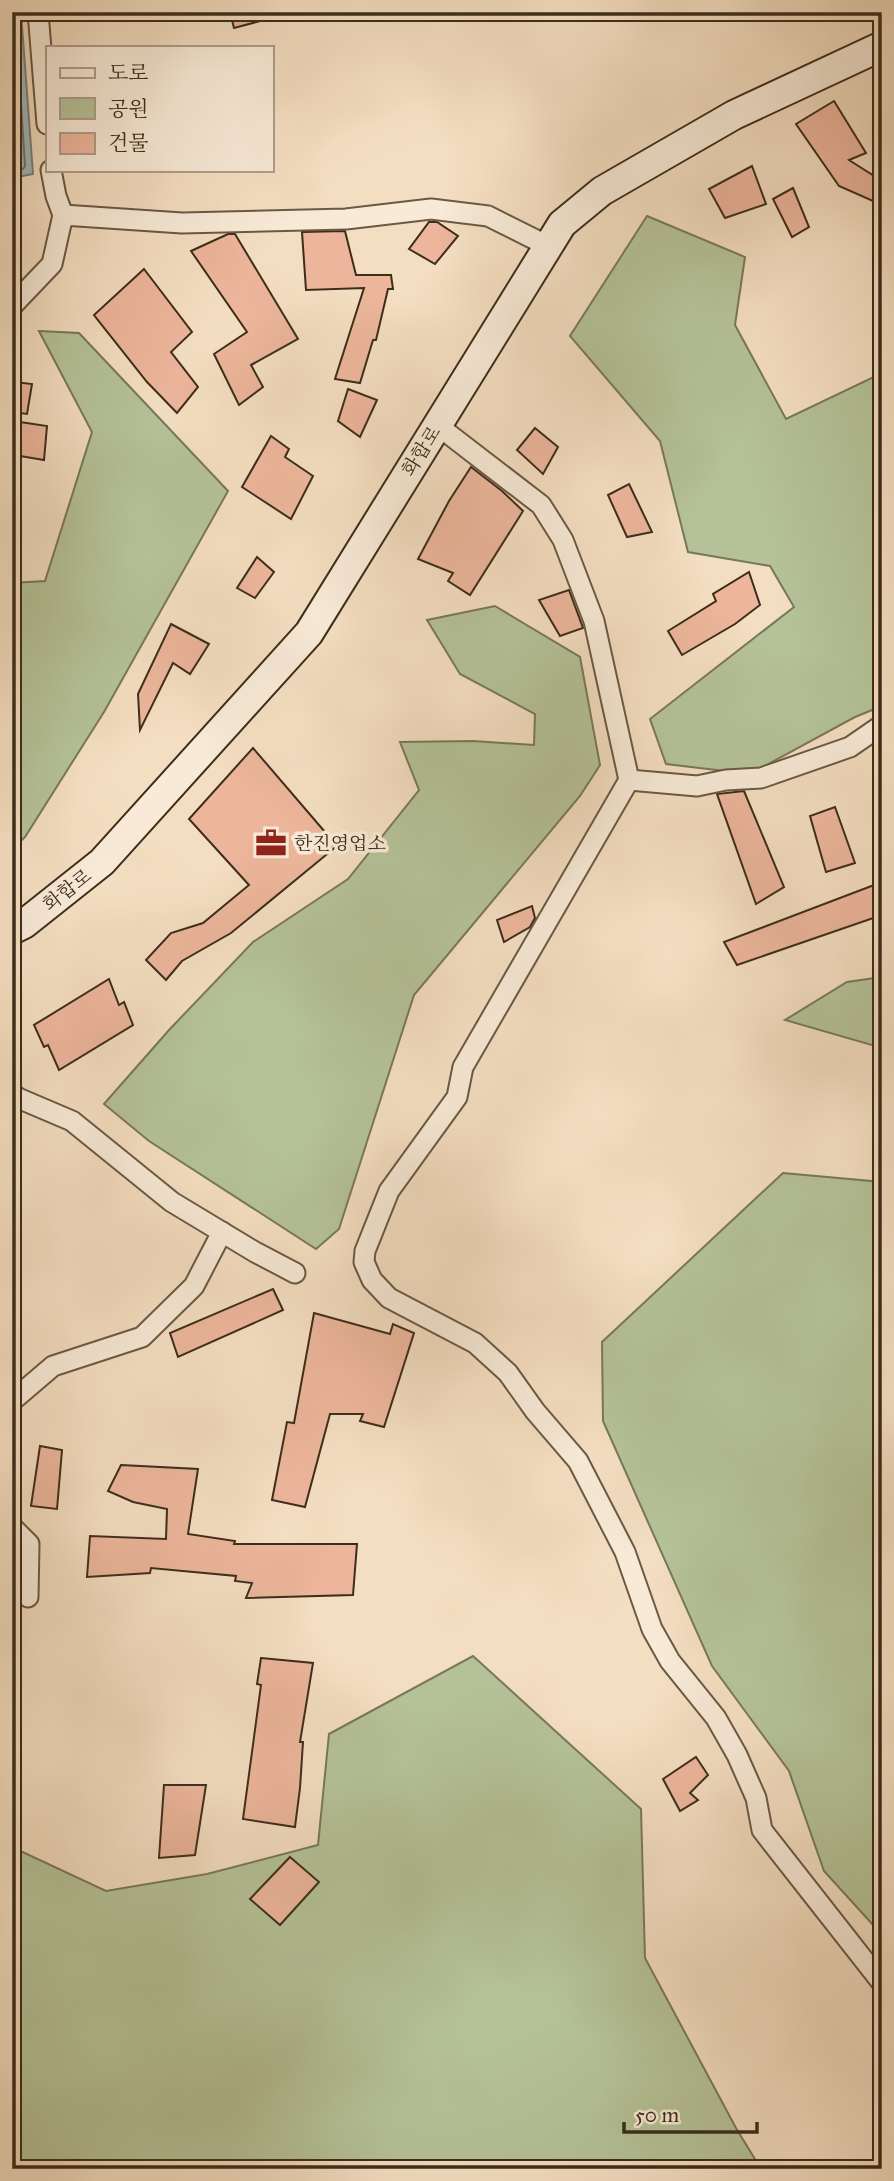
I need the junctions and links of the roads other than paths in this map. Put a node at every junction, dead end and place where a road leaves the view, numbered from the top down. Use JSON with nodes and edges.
{"nodes":[{"id":1,"x":38,"y":12,"type":"edge"},
{"id":2,"x":882,"y":46,"type":"edge"},
{"id":3,"x":46,"y":112,"type":"edge"},
{"id":4,"x":51,"y":172,"type":"edge"},
{"id":5,"x":64,"y":215,"type":"junction"},
{"id":6,"x":548,"y":246,"type":"junction"},
{"id":7,"x":12,"y":306,"type":"edge"},
{"id":8,"x":437,"y":425,"type":"junction"},
{"id":9,"x":882,"y":725,"type":"edge"},
{"id":10,"x":629,"y":780,"type":"junction"},
{"id":11,"x":12,"y":930,"type":"edge"},
{"id":12,"x":12,"y":1093,"type":"edge"},
{"id":13,"x":222,"y":1232,"type":"junction"},
{"id":14,"x":295,"y":1273,"type":"dead end"},
{"id":15,"x":12,"y":1401,"type":"edge"},
{"id":16,"x":12,"y":1527,"type":"edge"},
{"id":17,"x":29,"y":1597,"type":"dead end"},
{"id":18,"x":882,"y":1983,"type":"edge"}],
"edges":[{"from":1,"to":3,"type":"street"},
{"from":2,"to":6,"type":"main road","name":"화합로"},
{"from":4,"to":5,"type":"street"},
{"from":5,"to":6,"type":"street"},
{"from":5,"to":7,"type":"street"},
{"from":6,"to":8,"type":"main road","name":"화합로"},
{"from":8,"to":10,"type":"street"},
{"from":8,"to":11,"type":"main road","name":"화합로"},
{"from":9,"to":10,"type":"street"},
{"from":10,"to":18,"type":"street"},
{"from":12,"to":13,"type":"street"},
{"from":13,"to":14,"type":"street"},
{"from":13,"to":15,"type":"street"},
{"from":16,"to":17,"type":"street"}]}
